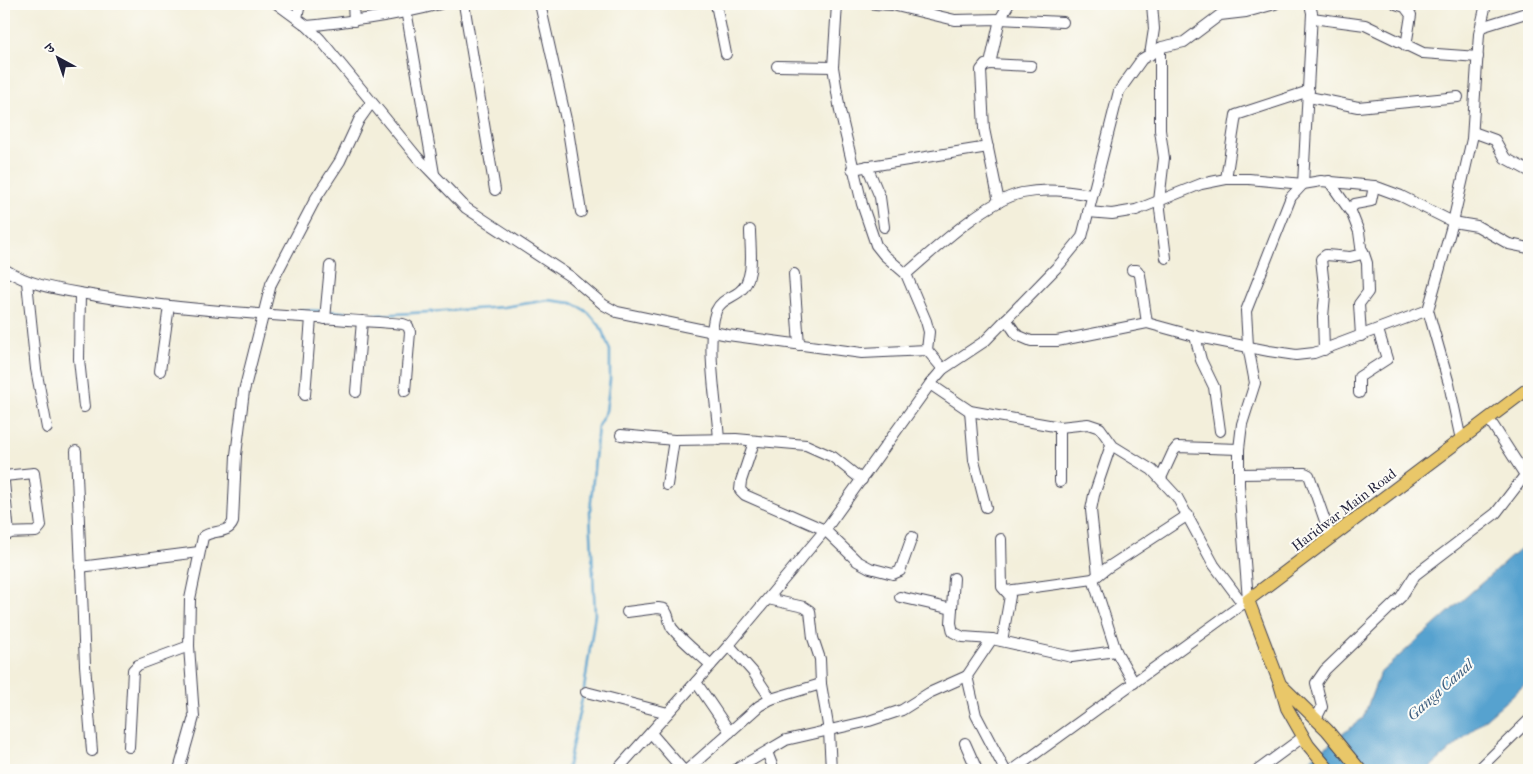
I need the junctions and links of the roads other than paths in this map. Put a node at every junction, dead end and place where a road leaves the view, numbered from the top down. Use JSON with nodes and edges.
{"nodes":[{"id":1,"x":276,"y":4,"type":"edge"},
{"id":2,"x":300,"y":4,"type":"edge"},
{"id":3,"x":353,"y":4,"type":"edge"},
{"id":4,"x":440,"y":4,"type":"edge"},
{"id":5,"x":464,"y":4,"type":"edge"},
{"id":6,"x":540,"y":4,"type":"edge"},
{"id":7,"x":716,"y":4,"type":"edge"},
{"id":8,"x":837,"y":4,"type":"edge"},
{"id":9,"x":875,"y":4,"type":"edge"},
{"id":10,"x":1009,"y":4,"type":"edge"},
{"id":11,"x":1152,"y":4,"type":"edge"},
{"id":12,"x":1274,"y":4,"type":"edge"},
{"id":13,"x":1310,"y":4,"type":"edge"},
{"id":14,"x":1396,"y":4,"type":"edge"},
{"id":15,"x":1486,"y":4,"type":"edge"},
{"id":16,"x":406,"y":8,"type":"edge"},
{"id":17,"x":1529,"y":12,"type":"edge"},
{"id":18,"x":297,"y":18,"type":"junction"},
{"id":19,"x":1312,"y":18,"type":"junction"},
{"id":20,"x":1000,"y":19,"type":"junction"},
{"id":21,"x":354,"y":21,"type":"junction"},
{"id":22,"x":1063,"y":22,"type":"dead end"},
{"id":23,"x":307,"y":26,"type":"junction"},
{"id":24,"x":1481,"y":27,"type":"junction"},
{"id":25,"x":1406,"y":46,"type":"junction"},
{"id":26,"x":1160,"y":48,"type":"junction"},
{"id":27,"x":726,"y":54,"type":"dead end"},
{"id":28,"x":1150,"y":54,"type":"junction"},
{"id":29,"x":1478,"y":57,"type":"junction"},
{"id":30,"x":990,"y":64,"type":"junction"},
{"id":31,"x":777,"y":66,"type":"dead end"},
{"id":32,"x":833,"y":66,"type":"junction"},
{"id":33,"x":1032,"y":66,"type":"dead end"},
{"id":34,"x":1309,"y":94,"type":"junction"},
{"id":35,"x":1458,"y":97,"type":"dead end"},
{"id":36,"x":371,"y":103,"type":"junction"},
{"id":37,"x":1473,"y":132,"type":"junction"},
{"id":38,"x":988,"y":147,"type":"junction"},
{"id":39,"x":867,"y":166,"type":"junction"},
{"id":40,"x":852,"y":169,"type":"junction"},
{"id":41,"x":1529,"y":171,"type":"edge"},
{"id":42,"x":434,"y":174,"type":"junction"},
{"id":43,"x":1226,"y":180,"type":"junction"},
{"id":44,"x":1329,"y":182,"type":"junction"},
{"id":45,"x":1304,"y":184,"type":"junction"},
{"id":46,"x":1374,"y":186,"type":"junction"},
{"id":47,"x":495,"y":190,"type":"dead end"},
{"id":48,"x":1091,"y":195,"type":"junction"},
{"id":49,"x":1159,"y":201,"type":"junction"},
{"id":50,"x":999,"y":202,"type":"junction"},
{"id":51,"x":1350,"y":211,"type":"junction"},
{"id":52,"x":581,"y":212,"type":"dead end"},
{"id":53,"x":1088,"y":212,"type":"junction"},
{"id":54,"x":1454,"y":222,"type":"junction"},
{"id":55,"x":884,"y":227,"type":"dead end"},
{"id":56,"x":750,"y":230,"type":"dead end"},
{"id":57,"x":1529,"y":248,"type":"edge"},
{"id":58,"x":1363,"y":251,"type":"junction"},
{"id":59,"x":1166,"y":258,"type":"dead end"},
{"id":60,"x":330,"y":266,"type":"dead end"},
{"id":61,"x":4,"y":269,"type":"edge"},
{"id":62,"x":1132,"y":270,"type":"dead end"},
{"id":63,"x":794,"y":274,"type":"dead end"},
{"id":64,"x":906,"y":274,"type":"junction"},
{"id":65,"x":27,"y":282,"type":"junction"},
{"id":66,"x":80,"y":293,"type":"junction"},
{"id":67,"x":169,"y":306,"type":"junction"},
{"id":68,"x":1428,"y":310,"type":"junction"},
{"id":69,"x":326,"y":314,"type":"junction"},
{"id":70,"x":262,"y":315,"type":"junction"},
{"id":71,"x":311,"y":318,"type":"junction"},
{"id":72,"x":1006,"y":319,"type":"junction"},
{"id":73,"x":362,"y":321,"type":"junction"},
{"id":74,"x":1147,"y":323,"type":"junction"},
{"id":75,"x":1378,"y":330,"type":"junction"},
{"id":76,"x":713,"y":332,"type":"junction"},
{"id":77,"x":1195,"y":336,"type":"junction"},
{"id":78,"x":1361,"y":336,"type":"junction"},
{"id":79,"x":799,"y":345,"type":"junction"},
{"id":80,"x":1248,"y":346,"type":"junction"},
{"id":81,"x":927,"y":350,"type":"junction"},
{"id":82,"x":1324,"y":350,"type":"junction"},
{"id":83,"x":943,"y":370,"type":"junction"},
{"id":84,"x":160,"y":371,"type":"dead end"},
{"id":85,"x":930,"y":384,"type":"junction"},
{"id":86,"x":1529,"y":388,"type":"edge"},
{"id":87,"x":405,"y":391,"type":"dead end"},
{"id":88,"x":356,"y":392,"type":"dead end"},
{"id":89,"x":1360,"y":393,"type":"dead end"},
{"id":90,"x":305,"y":395,"type":"dead end"},
{"id":91,"x":84,"y":407,"type":"dead end"},
{"id":92,"x":970,"y":411,"type":"junction"},
{"id":93,"x":1489,"y":419,"type":"junction"},
{"id":94,"x":47,"y":428,"type":"dead end"},
{"id":95,"x":1060,"y":428,"type":"junction"},
{"id":96,"x":1220,"y":431,"type":"dead end"},
{"id":97,"x":620,"y":435,"type":"dead end"},
{"id":98,"x":674,"y":440,"type":"junction"},
{"id":99,"x":719,"y":440,"type":"junction"},
{"id":100,"x":1461,"y":440,"type":"junction"},
{"id":101,"x":754,"y":442,"type":"junction"},
{"id":102,"x":1111,"y":445,"type":"junction"},
{"id":103,"x":1239,"y":449,"type":"junction"},
{"id":104,"x":76,"y":451,"type":"dead end"},
{"id":105,"x":1527,"y":472,"type":"edge"},
{"id":106,"x":1239,"y":474,"type":"junction"},
{"id":107,"x":4,"y":476,"type":"edge"},
{"id":108,"x":1161,"y":478,"type":"junction"},
{"id":109,"x":862,"y":480,"type":"junction"},
{"id":110,"x":4,"y":482,"type":"edge"},
{"id":111,"x":1060,"y":482,"type":"dead end"},
{"id":112,"x":667,"y":486,"type":"dead end"},
{"id":113,"x":986,"y":507,"type":"dead end"},
{"id":114,"x":1188,"y":515,"type":"junction"},
{"id":115,"x":825,"y":530,"type":"junction"},
{"id":116,"x":7,"y":533,"type":"edge"},
{"id":117,"x":912,"y":537,"type":"dead end"},
{"id":118,"x":1331,"y":538,"type":"junction"},
{"id":119,"x":1001,"y":539,"type":"dead end"},
{"id":120,"x":199,"y":552,"type":"junction"},
{"id":121,"x":80,"y":567,"type":"junction"},
{"id":122,"x":1095,"y":577,"type":"junction"},
{"id":123,"x":954,"y":578,"type":"dead end"},
{"id":124,"x":1006,"y":591,"type":"junction"},
{"id":125,"x":900,"y":596,"type":"dead end"},
{"id":126,"x":768,"y":599,"type":"junction"},
{"id":127,"x":1245,"y":602,"type":"junction"},
{"id":128,"x":952,"y":609,"type":"junction"},
{"id":129,"x":627,"y":612,"type":"dead end"},
{"id":130,"x":997,"y":640,"type":"junction"},
{"id":131,"x":730,"y":645,"type":"junction"},
{"id":132,"x":190,"y":646,"type":"junction"},
{"id":133,"x":1116,"y":651,"type":"junction"},
{"id":134,"x":711,"y":665,"type":"junction"},
{"id":135,"x":967,"y":676,"type":"junction"},
{"id":136,"x":696,"y":682,"type":"junction"},
{"id":137,"x":1134,"y":683,"type":"junction"},
{"id":138,"x":820,"y":684,"type":"junction"},
{"id":139,"x":1280,"y":684,"type":"junction"},
{"id":140,"x":586,"y":692,"type":"dead end"},
{"id":141,"x":771,"y":699,"type":"junction"},
{"id":142,"x":668,"y":713,"type":"junction"},
{"id":143,"x":1316,"y":719,"type":"junction"},
{"id":144,"x":1529,"y":720,"type":"edge"},
{"id":145,"x":829,"y":730,"type":"junction"},
{"id":146,"x":730,"y":732,"type":"junction"},
{"id":147,"x":651,"y":733,"type":"junction"},
{"id":148,"x":1306,"y":741,"type":"junction"},
{"id":149,"x":965,"y":743,"type":"dead end"},
{"id":150,"x":130,"y":747,"type":"dead end"},
{"id":151,"x":92,"y":751,"type":"dead end"},
{"id":152,"x":767,"y":752,"type":"junction"},
{"id":153,"x":179,"y":770,"type":"edge"},
{"id":154,"x":617,"y":770,"type":"edge"},
{"id":155,"x":683,"y":770,"type":"edge"},
{"id":156,"x":687,"y":770,"type":"edge"},
{"id":157,"x":736,"y":770,"type":"edge"},
{"id":158,"x":774,"y":770,"type":"edge"},
{"id":159,"x":831,"y":770,"type":"edge"},
{"id":160,"x":977,"y":770,"type":"edge"},
{"id":161,"x":1006,"y":770,"type":"edge"},
{"id":162,"x":1013,"y":770,"type":"edge"},
{"id":163,"x":1258,"y":770,"type":"edge"},
{"id":164,"x":1329,"y":770,"type":"edge"},
{"id":165,"x":1360,"y":770,"type":"edge"},
{"id":166,"x":1478,"y":770,"type":"edge"}],
"edges":[{"from":1,"to":18,"type":"street"},
{"from":2,"to":18,"type":"street"},
{"from":3,"to":21,"type":"street"},
{"from":4,"to":16,"type":"street"},
{"from":5,"to":47,"type":"street"},
{"from":6,"to":52,"type":"street"},
{"from":7,"to":27,"type":"street"},
{"from":8,"to":32,"type":"street"},
{"from":9,"to":20,"type":"street"},
{"from":10,"to":20,"type":"street"},
{"from":11,"to":28,"type":"street"},
{"from":12,"to":26,"type":"street"},
{"from":13,"to":19,"type":"street"},
{"from":14,"to":25,"type":"street"},
{"from":15,"to":24,"type":"street"},
{"from":16,"to":21,"type":"street"},
{"from":16,"to":42,"type":"street"},
{"from":17,"to":24,"type":"street"},
{"from":18,"to":23,"type":"street"},
{"from":19,"to":25,"type":"street"},
{"from":19,"to":34,"type":"street"},
{"from":20,"to":22,"type":"street"},
{"from":20,"to":30,"type":"street"},
{"from":21,"to":23,"type":"street"},
{"from":23,"to":36,"type":"street"},
{"from":24,"to":29,"type":"street"},
{"from":25,"to":29,"type":"street"},
{"from":26,"to":28,"type":"street"},
{"from":26,"to":49,"type":"street"},
{"from":28,"to":48,"type":"street"},
{"from":29,"to":37,"type":"street"},
{"from":30,"to":33,"type":"street"},
{"from":30,"to":38,"type":"street"},
{"from":31,"to":32,"type":"street"},
{"from":32,"to":40,"type":"street"},
{"from":34,"to":35,"type":"street"},
{"from":34,"to":43,"type":"street"},
{"from":34,"to":45,"type":"street"},
{"from":36,"to":42,"type":"street"},
{"from":36,"to":70,"type":"street"},
{"from":37,"to":41,"type":"street"},
{"from":37,"to":54,"type":"street"},
{"from":38,"to":39,"type":"street"},
{"from":38,"to":50,"type":"street"},
{"from":39,"to":40,"type":"street"},
{"from":39,"to":55,"type":"street"},
{"from":40,"to":64,"type":"street"},
{"from":42,"to":76,"type":"street"},
{"from":43,"to":45,"type":"street"},
{"from":43,"to":49,"type":"street"},
{"from":44,"to":45,"type":"street"},
{"from":44,"to":46,"type":"street"},
{"from":44,"to":51,"type":"street"},
{"from":45,"to":80,"type":"street"},
{"from":46,"to":51,"type":"street"},
{"from":46,"to":54,"type":"street"},
{"from":48,"to":50,"type":"street"},
{"from":48,"to":53,"type":"street"},
{"from":49,"to":53,"type":"street"},
{"from":49,"to":59,"type":"street"},
{"from":50,"to":64,"type":"street"},
{"from":51,"to":58,"type":"street"},
{"from":53,"to":72,"type":"street"},
{"from":54,"to":57,"type":"street"},
{"from":54,"to":68,"type":"street"},
{"from":56,"to":76,"type":"street"},
{"from":58,"to":78,"type":"street"},
{"from":58,"to":82,"type":"street"},
{"from":60,"to":69,"type":"street"},
{"from":61,"to":65,"type":"street"},
{"from":62,"to":74,"type":"street"},
{"from":63,"to":79,"type":"street"},
{"from":64,"to":81,"type":"street"},
{"from":65,"to":66,"type":"street"},
{"from":65,"to":94,"type":"street"},
{"from":66,"to":67,"type":"street"},
{"from":66,"to":91,"type":"street"},
{"from":67,"to":70,"type":"street"},
{"from":67,"to":84,"type":"street"},
{"from":68,"to":75,"type":"street"},
{"from":68,"to":100,"type":"street"},
{"from":69,"to":71,"type":"street"},
{"from":69,"to":73,"type":"street"},
{"from":70,"to":71,"type":"street"},
{"from":70,"to":120,"type":"street"},
{"from":71,"to":90,"type":"street"},
{"from":72,"to":74,"type":"street"},
{"from":72,"to":83,"type":"street"},
{"from":73,"to":87,"type":"street"},
{"from":73,"to":88,"type":"street"},
{"from":74,"to":77,"type":"street"},
{"from":75,"to":78,"type":"street"},
{"from":75,"to":89,"type":"street"},
{"from":76,"to":79,"type":"street"},
{"from":76,"to":99,"type":"street"},
{"from":77,"to":80,"type":"street"},
{"from":77,"to":96,"type":"street"},
{"from":78,"to":82,"type":"street"},
{"from":79,"to":81,"type":"street"},
{"from":80,"to":82,"type":"street"},
{"from":80,"to":103,"type":"street"},
{"from":81,"to":83,"type":"street"},
{"from":83,"to":85,"type":"street"},
{"from":85,"to":92,"type":"street"},
{"from":85,"to":109,"type":"street"},
{"from":86,"to":93,"type":"main road","name":"Haridwar Main Road"},
{"from":92,"to":95,"type":"street"},
{"from":92,"to":113,"type":"street"},
{"from":93,"to":100,"type":"main road","name":"Haridwar Main Road"},
{"from":93,"to":105,"type":"street"},
{"from":95,"to":102,"type":"street"},
{"from":95,"to":111,"type":"street"},
{"from":97,"to":98,"type":"street"},
{"from":98,"to":99,"type":"street"},
{"from":98,"to":112,"type":"street"},
{"from":99,"to":101,"type":"street"},
{"from":100,"to":118,"type":"main road","name":"Haridwar Main Road"},
{"from":101,"to":109,"type":"street"},
{"from":101,"to":115,"type":"street"},
{"from":102,"to":108,"type":"street"},
{"from":102,"to":122,"type":"street"},
{"from":103,"to":106,"type":"street"},
{"from":103,"to":108,"type":"street"},
{"from":104,"to":121,"type":"street"},
{"from":105,"to":143,"type":"street"},
{"from":106,"to":118,"type":"street"},
{"from":106,"to":127,"type":"street"},
{"from":107,"to":116,"type":"street"},
{"from":108,"to":114,"type":"street"},
{"from":109,"to":115,"type":"street"},
{"from":110,"to":116,"type":"street"},
{"from":114,"to":122,"type":"street"},
{"from":114,"to":127,"type":"street"},
{"from":115,"to":117,"type":"street"},
{"from":115,"to":126,"type":"street"},
{"from":118,"to":127,"type":"main road","name":"Haridwar Main Road"},
{"from":119,"to":124,"type":"street"},
{"from":120,"to":121,"type":"street"},
{"from":120,"to":132,"type":"street"},
{"from":121,"to":151,"type":"street"},
{"from":122,"to":124,"type":"street"},
{"from":122,"to":133,"type":"street"},
{"from":123,"to":128,"type":"street"},
{"from":124,"to":130,"type":"street"},
{"from":125,"to":128,"type":"street"},
{"from":126,"to":131,"type":"street"},
{"from":126,"to":138,"type":"street"},
{"from":127,"to":137,"type":"street"},
{"from":127,"to":139,"type":"main road"},
{"from":128,"to":130,"type":"street"},
{"from":129,"to":134,"type":"street"},
{"from":130,"to":133,"type":"street"},
{"from":130,"to":135,"type":"street"},
{"from":131,"to":134,"type":"street"},
{"from":131,"to":141,"type":"street"},
{"from":132,"to":150,"type":"street"},
{"from":132,"to":153,"type":"street"},
{"from":133,"to":137,"type":"street"},
{"from":134,"to":136,"type":"street"},
{"from":135,"to":145,"type":"street"},
{"from":135,"to":161,"type":"street"},
{"from":136,"to":142,"type":"street"},
{"from":136,"to":146,"type":"street"},
{"from":137,"to":162,"type":"street"},
{"from":138,"to":141,"type":"street"},
{"from":138,"to":145,"type":"street"},
{"from":139,"to":143,"type":"main road"},
{"from":139,"to":148,"type":"main road"},
{"from":140,"to":142,"type":"street"},
{"from":141,"to":146,"type":"street"},
{"from":142,"to":147,"type":"street"},
{"from":143,"to":165,"type":"main road"},
{"from":144,"to":166,"type":"street"},
{"from":145,"to":152,"type":"street"},
{"from":145,"to":159,"type":"street"},
{"from":146,"to":156,"type":"street"},
{"from":147,"to":154,"type":"street"},
{"from":147,"to":155,"type":"street"},
{"from":148,"to":163,"type":"street"},
{"from":148,"to":164,"type":"main road"},
{"from":149,"to":160,"type":"street"},
{"from":152,"to":157,"type":"street"},
{"from":152,"to":158,"type":"street"}]}
